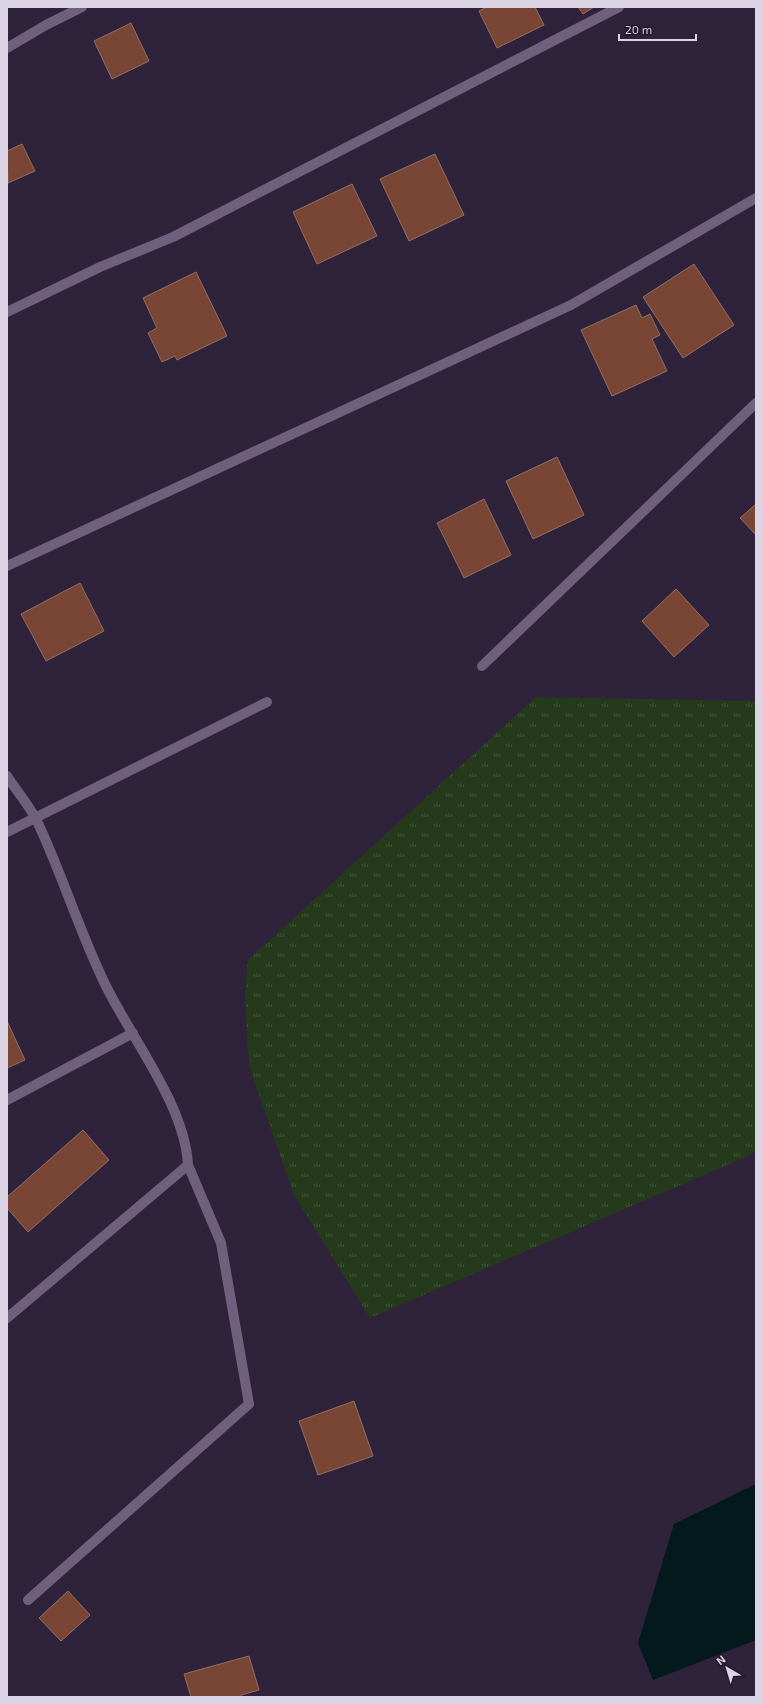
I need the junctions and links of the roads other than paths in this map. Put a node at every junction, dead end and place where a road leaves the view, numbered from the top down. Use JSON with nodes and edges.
{"nodes":[{"id":1,"x":82,"y":7,"type":"edge"},
{"id":2,"x":619,"y":7,"type":"edge"},
{"id":3,"x":7,"y":48,"type":"edge"},
{"id":4,"x":756,"y":198,"type":"edge"},
{"id":5,"x":7,"y":312,"type":"edge"},
{"id":6,"x":756,"y":403,"type":"edge"},
{"id":7,"x":7,"y":566,"type":"edge"},
{"id":8,"x":482,"y":666,"type":"dead end"},
{"id":9,"x":267,"y":702,"type":"dead end"},
{"id":10,"x":7,"y":776,"type":"edge"},
{"id":11,"x":35,"y":818,"type":"junction"},
{"id":12,"x":7,"y":832,"type":"edge"},
{"id":13,"x":133,"y":1033,"type":"junction"},
{"id":14,"x":7,"y":1100,"type":"edge"},
{"id":15,"x":188,"y":1165,"type":"junction"},
{"id":16,"x":7,"y":1318,"type":"edge"},
{"id":17,"x":28,"y":1600,"type":"dead end"}],
"edges":[{"from":1,"to":3,"type":"street"},
{"from":2,"to":5,"type":"street"},
{"from":4,"to":7,"type":"street"},
{"from":6,"to":8,"type":"street"},
{"from":9,"to":11,"type":"street"},
{"from":10,"to":11,"type":"street"},
{"from":11,"to":12,"type":"street"},
{"from":11,"to":13,"type":"street"},
{"from":13,"to":14,"type":"street"},
{"from":13,"to":15,"type":"street"},
{"from":15,"to":16,"type":"street"},
{"from":15,"to":17,"type":"street"}]}
